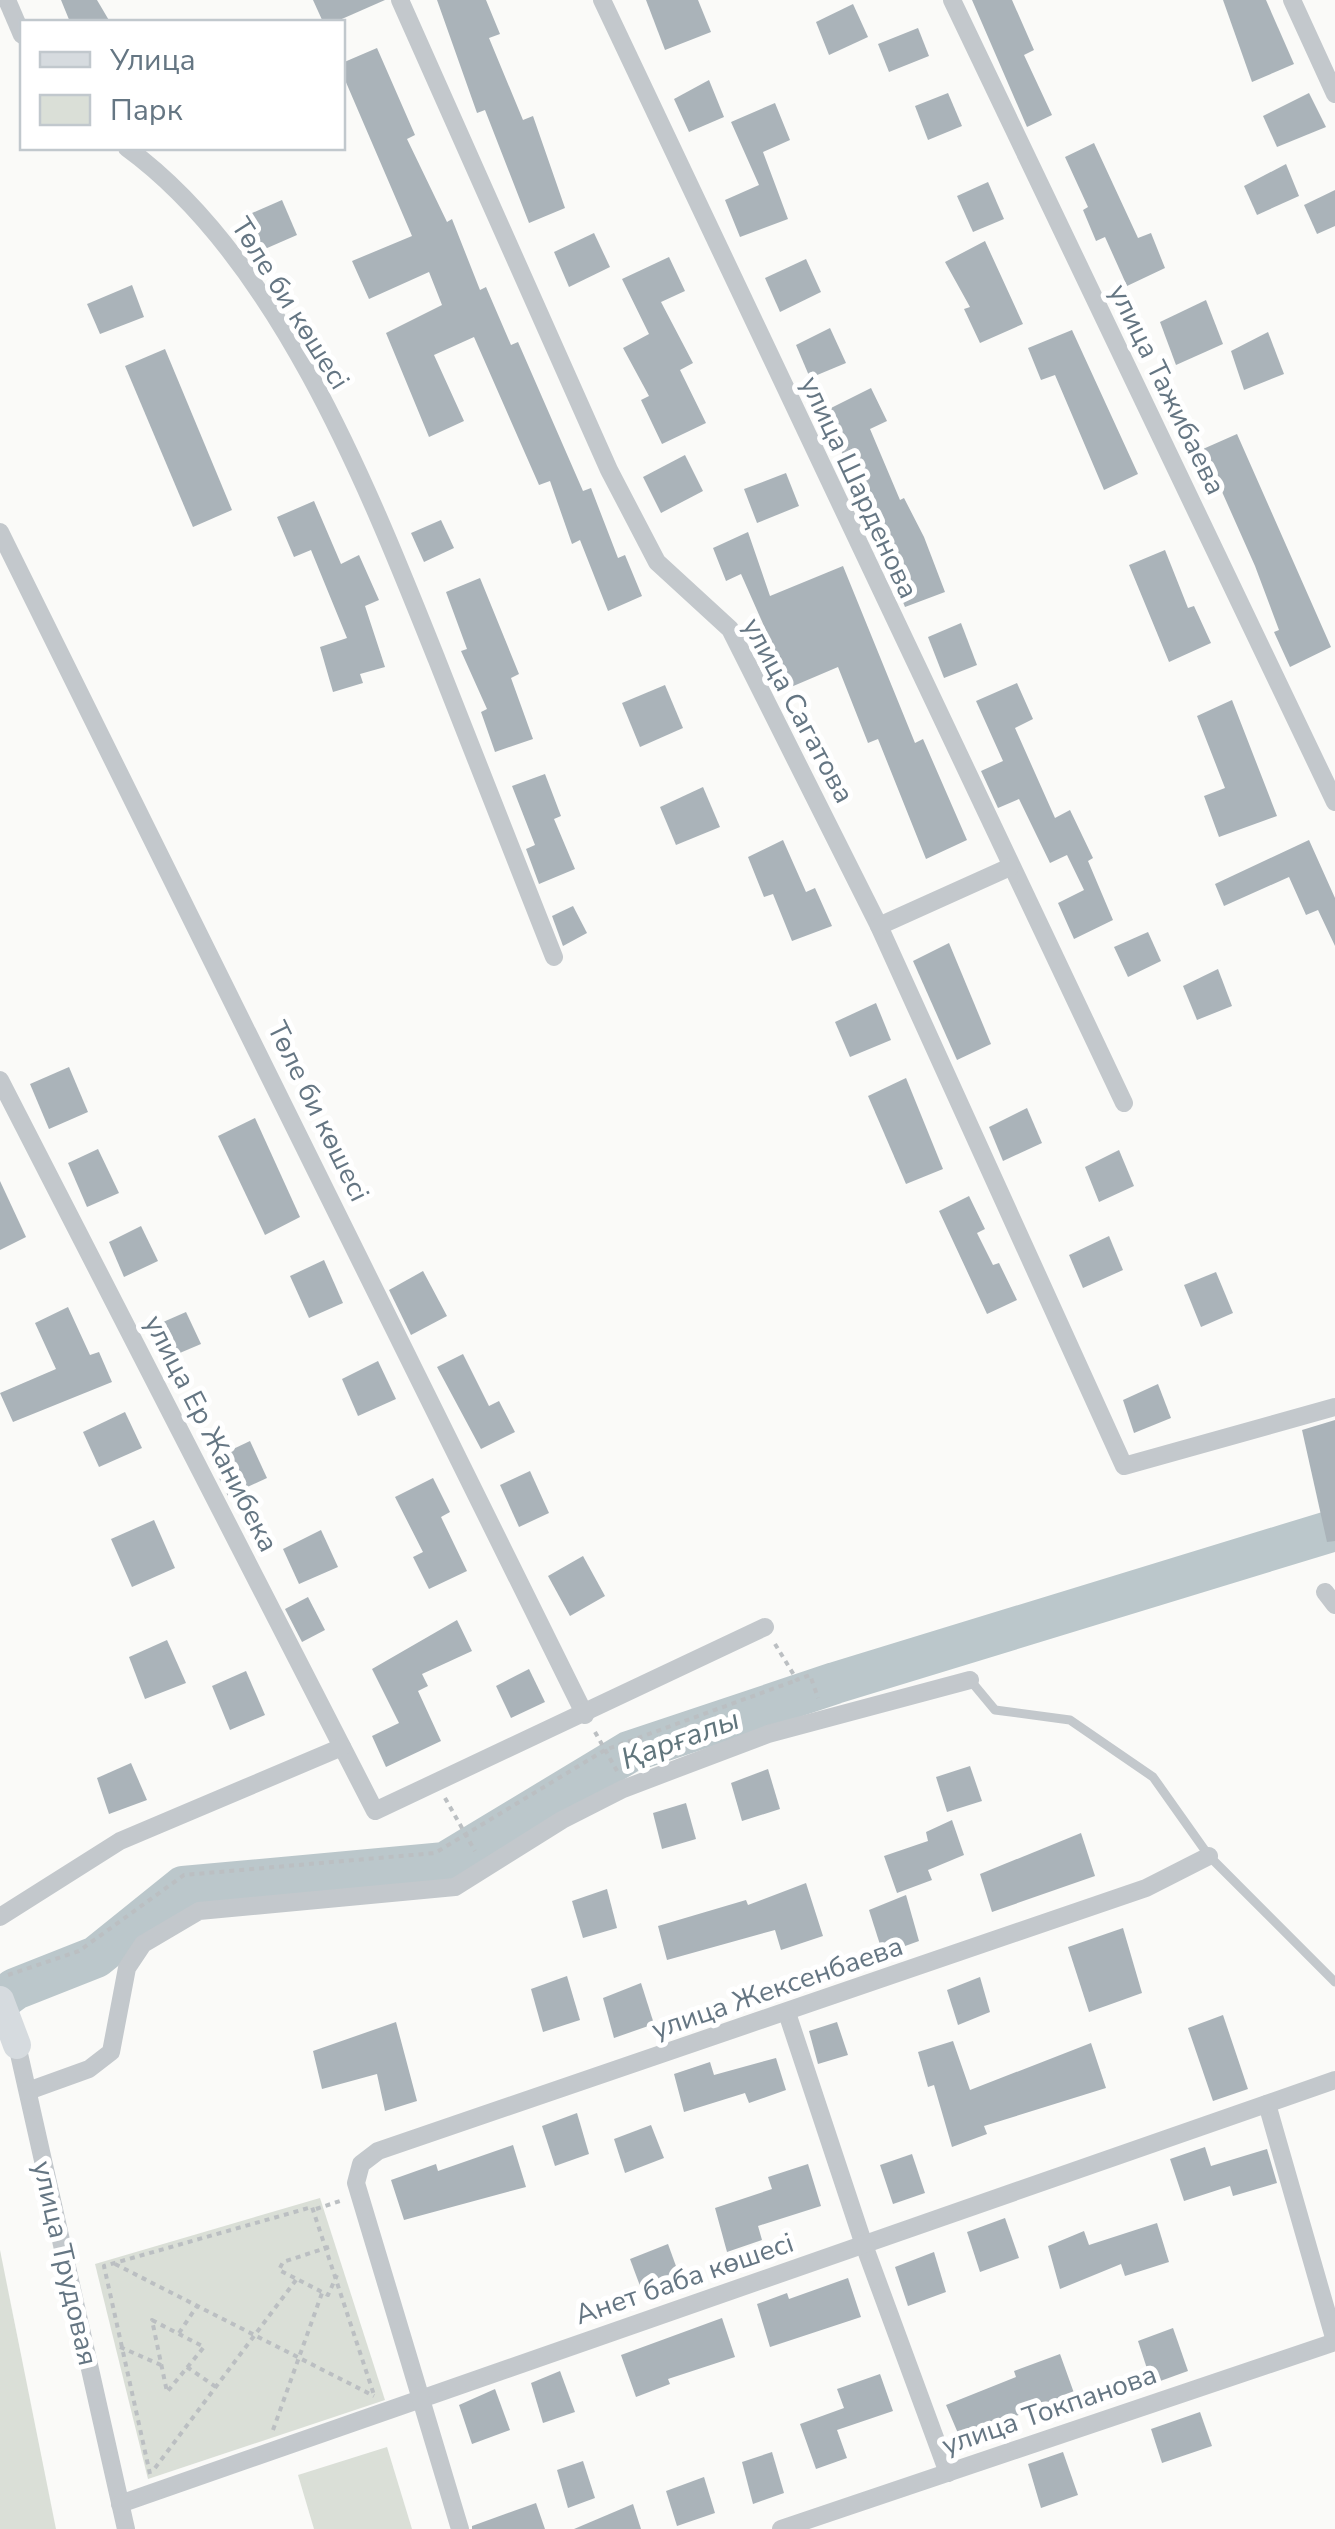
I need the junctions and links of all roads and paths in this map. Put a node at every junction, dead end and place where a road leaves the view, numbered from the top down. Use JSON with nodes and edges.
{"nodes":[{"id":1,"x":7,"y":0,"type":"edge"},
{"id":2,"x":400,"y":0,"type":"edge"},
{"id":3,"x":602,"y":0,"type":"edge"},
{"id":4,"x":952,"y":0,"type":"edge"},
{"id":5,"x":1292,"y":0,"type":"edge"},
{"id":6,"x":20,"y":30,"type":"edge"},
{"id":7,"x":1335,"y":94,"type":"edge"},
{"id":8,"x":129,"y":150,"type":"edge"},
{"id":9,"x":0,"y":532,"type":"edge"},
{"id":10,"x":1335,"y":802,"type":"edge"},
{"id":11,"x":1010,"y":867,"type":"junction"},
{"id":12,"x":879,"y":926,"type":"junction"},
{"id":13,"x":554,"y":956,"type":"dead end"},
{"id":14,"x":0,"y":1080,"type":"edge"},
{"id":15,"x":1124,"y":1103,"type":"dead end"},
{"id":16,"x":1335,"y":1407,"type":"edge"},
{"id":17,"x":765,"y":1627,"type":"joint"},
{"id":18,"x":797,"y":1680,"type":"junction"},
{"id":19,"x":970,"y":1680,"type":"joint"},
{"id":20,"x":819,"y":1701,"type":"dead end"},
{"id":21,"x":585,"y":1715,"type":"junction"},
{"id":22,"x":342,"y":1747,"type":"junction"},
{"id":23,"x":606,"y":1750,"type":"junction"},
{"id":24,"x":616,"y":1768,"type":"dead end"},
{"id":25,"x":436,"y":1780,"type":"junction"},
{"id":26,"x":464,"y":1834,"type":"junction"},
{"id":27,"x":478,"y":1855,"type":"dead end"},
{"id":28,"x":1209,"y":1856,"type":"junction"},
{"id":29,"x":0,"y":1916,"type":"edge"},
{"id":30,"x":0,"y":1977,"type":"edge"},
{"id":31,"x":1335,"y":1982,"type":"edge"},
{"id":32,"x":0,"y":2000,"type":"edge"},
{"id":33,"x":787,"y":2013,"type":"junction"},
{"id":34,"x":18,"y":2045,"type":"joint"},
{"id":35,"x":1335,"y":2080,"type":"edge"},
{"id":36,"x":28,"y":2091,"type":"junction"},
{"id":37,"x":1266,"y":2104,"type":"junction"},
{"id":38,"x":360,"y":2196,"type":"junction"},
{"id":39,"x":316,"y":2208,"type":"junction"},
{"id":40,"x":864,"y":2245,"type":"junction"},
{"id":41,"x":328,"y":2247,"type":"junction"},
{"id":42,"x":115,"y":2264,"type":"junction"},
{"id":43,"x":337,"y":2275,"type":"junction"},
{"id":44,"x":296,"y":2280,"type":"junction"},
{"id":45,"x":322,"y":2294,"type":"junction"},
{"id":46,"x":197,"y":2306,"type":"junction"},
{"id":47,"x":179,"y":2333,"type":"junction"},
{"id":48,"x":255,"y":2336,"type":"junction"},
{"id":49,"x":1335,"y":2341,"type":"edge"},
{"id":50,"x":120,"y":2347,"type":"junction"},
{"id":51,"x":299,"y":2358,"type":"junction"},
{"id":52,"x":161,"y":2365,"type":"junction"},
{"id":53,"x":188,"y":2367,"type":"junction"},
{"id":54,"x":216,"y":2387,"type":"junction"},
{"id":55,"x":374,"y":2396,"type":"junction"},
{"id":56,"x":418,"y":2400,"type":"junction"},
{"id":57,"x":357,"y":2402,"type":"dead end"},
{"id":58,"x":288,"y":2429,"type":"dead end"},
{"id":59,"x":168,"y":2470,"type":"dead end"},
{"id":60,"x":948,"y":2472,"type":"junction"},
{"id":61,"x":150,"y":2475,"type":"junction"},
{"id":62,"x":120,"y":2504,"type":"junction"},
{"id":63,"x":126,"y":2529,"type":"edge"},
{"id":64,"x":460,"y":2529,"type":"edge"},
{"id":65,"x":781,"y":2529,"type":"edge"}],
"edges":[{"from":1,"to":6,"type":"street"},
{"from":2,"to":12,"type":"street","name":"улица Сагатова"},
{"from":3,"to":11,"type":"street","name":"улица Шарденова"},
{"from":4,"to":10,"type":"street","name":"улица Тажибаева"},
{"from":5,"to":7,"type":"street"},
{"from":8,"to":13,"type":"street","name":"Төле би көшесі"},
{"from":9,"to":21,"type":"street","name":"Төле би көшесі"},
{"from":11,"to":12,"type":"street"},
{"from":11,"to":15,"type":"street","name":"улица Шарденова"},
{"from":12,"to":16,"type":"street","name":"улица Сагатова"},
{"from":14,"to":22,"type":"street","name":"улица Ер Жанибека"},
{"from":17,"to":18,"type":"path"},
{"from":17,"to":21,"type":"street"},
{"from":18,"to":20,"type":"path"},
{"from":18,"to":23,"type":"path"},
{"from":19,"to":28,"type":"lane"},
{"from":19,"to":36,"type":"street"},
{"from":21,"to":25,"type":"street"},
{"from":22,"to":25,"type":"street","name":"улица Ер Жанибека"},
{"from":22,"to":29,"type":"street"},
{"from":23,"to":24,"type":"path"},
{"from":23,"to":26,"type":"path"},
{"from":25,"to":26,"type":"path"},
{"from":26,"to":27,"type":"path"},
{"from":26,"to":30,"type":"path"},
{"from":28,"to":31,"type":"lane"},
{"from":28,"to":33,"type":"street","name":"улица Жексенбаева"},
{"from":32,"to":34,"type":"street","name":"улица Трудовая"},
{"from":33,"to":38,"type":"street","name":"улица Жексенбаева"},
{"from":33,"to":40,"type":"street"},
{"from":34,"to":36,"type":"street","name":"улица Трудовая"},
{"from":35,"to":37,"type":"street","name":"Анет баба көшесі"},
{"from":36,"to":62,"type":"street","name":"улица Трудовая"},
{"from":37,"to":40,"type":"street","name":"Анет баба көшесі"},
{"from":37,"to":49,"type":"street"},
{"from":38,"to":39,"type":"path"},
{"from":38,"to":56,"type":"street"},
{"from":39,"to":41,"type":"path"},
{"from":39,"to":42,"type":"path"},
{"from":40,"to":56,"type":"street","name":"Анет баба көшесі"},
{"from":40,"to":60,"type":"street"},
{"from":41,"to":43,"type":"path"},
{"from":41,"to":44,"type":"path"},
{"from":42,"to":46,"type":"path"},
{"from":42,"to":50,"type":"path"},
{"from":43,"to":45,"type":"path"},
{"from":43,"to":55,"type":"path"},
{"from":44,"to":45,"type":"path"},
{"from":44,"to":48,"type":"path"},
{"from":45,"to":51,"type":"path"},
{"from":46,"to":47,"type":"path"},
{"from":46,"to":48,"type":"path"},
{"from":47,"to":52,"type":"path"},
{"from":47,"to":53,"type":"path"},
{"from":48,"to":51,"type":"path"},
{"from":48,"to":54,"type":"path"},
{"from":49,"to":60,"type":"street","name":"улица Токпанова"},
{"from":50,"to":52,"type":"path"},
{"from":50,"to":61,"type":"path"},
{"from":51,"to":55,"type":"path"},
{"from":51,"to":58,"type":"path"},
{"from":52,"to":53,"type":"path"},
{"from":53,"to":54,"type":"path"},
{"from":54,"to":61,"type":"path"},
{"from":55,"to":57,"type":"path"},
{"from":56,"to":62,"type":"street","name":"Анет баба көшесі"},
{"from":56,"to":64,"type":"street"},
{"from":59,"to":61,"type":"path"},
{"from":60,"to":65,"type":"street","name":"улица Токпанова"},
{"from":62,"to":63,"type":"street","name":"улица Трудовая"}]}
